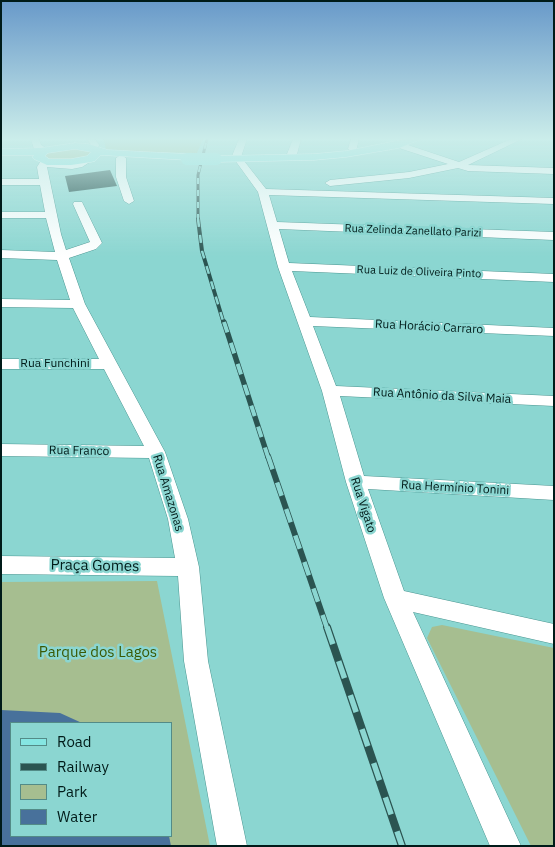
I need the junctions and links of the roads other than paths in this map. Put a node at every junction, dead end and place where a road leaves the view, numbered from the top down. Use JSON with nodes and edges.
{"nodes":[{"id":1,"x":44,"y":179,"type":"edge"},
{"id":2,"x":122,"y":179,"type":"edge"},
{"id":3,"x":254,"y":179,"type":"edge"},
{"id":4,"x":379,"y":179,"type":"edge"},
{"id":5,"x":1,"y":182,"type":"edge"},
{"id":6,"x":44,"y":182,"type":"junction"},
{"id":7,"x":341,"y":183,"type":"junction"},
{"id":8,"x":262,"y":189,"type":"junction"},
{"id":9,"x":346,"y":194,"type":"junction"},
{"id":10,"x":130,"y":201,"type":"dead end"},
{"id":11,"x":554,"y":201,"type":"edge"},
{"id":12,"x":78,"y":204,"type":"dead end"},
{"id":13,"x":1,"y":215,"type":"edge"},
{"id":14,"x":52,"y":215,"type":"junction"},
{"id":15,"x":272,"y":225,"type":"junction"},
{"id":16,"x":554,"y":236,"type":"edge"},
{"id":17,"x":1,"y":254,"type":"edge"},
{"id":18,"x":62,"y":256,"type":"junction"},
{"id":19,"x":284,"y":267,"type":"junction"},
{"id":20,"x":554,"y":278,"type":"edge"},
{"id":21,"x":1,"y":303,"type":"edge"},
{"id":22,"x":78,"y":304,"type":"junction"},
{"id":23,"x":304,"y":321,"type":"junction"},
{"id":24,"x":554,"y":332,"type":"edge"},
{"id":25,"x":1,"y":364,"type":"edge"},
{"id":26,"x":109,"y":364,"type":"junction"},
{"id":27,"x":330,"y":391,"type":"junction"},
{"id":28,"x":554,"y":402,"type":"edge"},
{"id":29,"x":1,"y":450,"type":"edge"},
{"id":30,"x":156,"y":452,"type":"junction"},
{"id":31,"x":356,"y":482,"type":"junction"},
{"id":32,"x":554,"y":493,"type":"edge"},
{"id":33,"x":1,"y":565,"type":"edge"},
{"id":34,"x":188,"y":567,"type":"junction"},
{"id":35,"x":395,"y":598,"type":"junction"},
{"id":36,"x":554,"y":634,"type":"edge"},
{"id":37,"x":232,"y":846,"type":"edge"},
{"id":38,"x":506,"y":846,"type":"edge"}],
"edges":[{"from":1,"to":6,"type":"street","name":"Rua Amazonas"},
{"from":2,"to":10,"type":"street"},
{"from":3,"to":8,"type":"street","name":"Rua Vigato"},
{"from":4,"to":7,"type":"street"},
{"from":5,"to":6,"type":"street"},
{"from":6,"to":14,"type":"street","name":"Rua Amazonas"},
{"from":7,"to":8,"type":"street"},
{"from":7,"to":9,"type":"street"},
{"from":8,"to":9,"type":"street"},
{"from":8,"to":15,"type":"street","name":"Rua Vigato"},
{"from":9,"to":11,"type":"street"},
{"from":12,"to":18,"type":"street"},
{"from":13,"to":14,"type":"street"},
{"from":14,"to":18,"type":"street","name":"Rua Amazonas"},
{"from":15,"to":16,"type":"street","name":"Rua Zelinda Zanellato Parizi"},
{"from":15,"to":19,"type":"street","name":"Rua Vigato"},
{"from":17,"to":18,"type":"street"},
{"from":18,"to":22,"type":"street","name":"Rua Amazonas"},
{"from":19,"to":20,"type":"street","name":"Rua Luiz de Oliveira Pinto"},
{"from":19,"to":23,"type":"street","name":"Rua Vigato"},
{"from":21,"to":22,"type":"street"},
{"from":22,"to":26,"type":"street","name":"Rua Amazonas"},
{"from":23,"to":24,"type":"street","name":"Rua Horácio Carraro"},
{"from":23,"to":27,"type":"street","name":"Rua Vigato"},
{"from":25,"to":26,"type":"street","name":"Rua Funchini"},
{"from":26,"to":30,"type":"street","name":"Rua Amazonas"},
{"from":27,"to":28,"type":"street","name":"Rua Antônio da Silva Maia"},
{"from":27,"to":31,"type":"street","name":"Rua Vigato"},
{"from":29,"to":30,"type":"street","name":"Rua Franco"},
{"from":30,"to":34,"type":"street","name":"Rua Amazonas"},
{"from":31,"to":32,"type":"street","name":"Rua Hermínio Tonini"},
{"from":31,"to":35,"type":"street","name":"Rua Vigato"},
{"from":33,"to":34,"type":"street","name":"Praça Gomes"},
{"from":34,"to":37,"type":"street","name":"Rua Amazonas"},
{"from":35,"to":36,"type":"street"},
{"from":35,"to":38,"type":"street","name":"Rua Vigato"}]}
